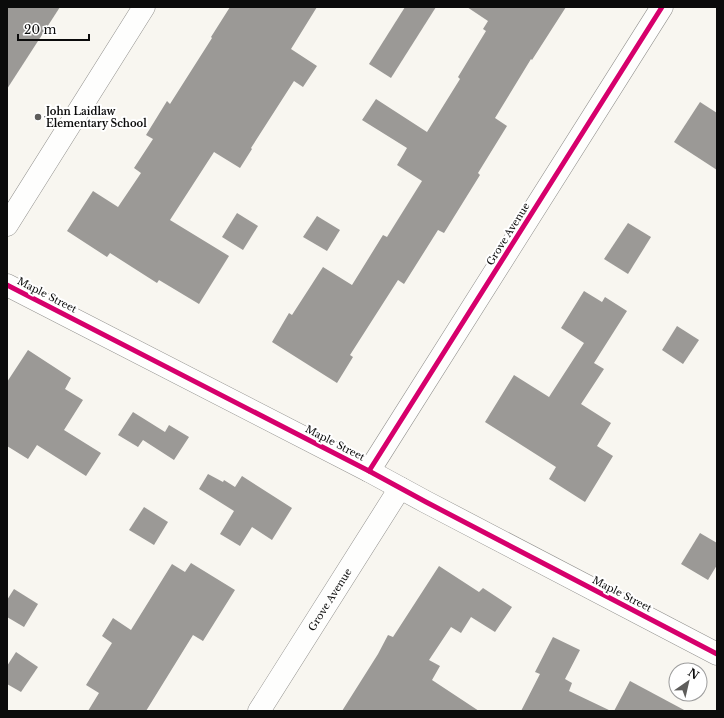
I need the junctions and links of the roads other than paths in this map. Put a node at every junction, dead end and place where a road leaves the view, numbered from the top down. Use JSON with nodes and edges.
{"nodes":[{"id":1,"x":144,"y":7,"type":"edge"},
{"id":2,"x":662,"y":7,"type":"edge"},
{"id":3,"x":7,"y":225,"type":"edge"},
{"id":4,"x":7,"y":285,"type":"edge"},
{"id":5,"x":369,"y":471,"type":"junction"},
{"id":6,"x":400,"y":488,"type":"junction"},
{"id":7,"x":717,"y":654,"type":"edge"},
{"id":8,"x":259,"y":711,"type":"edge"}],
"edges":[{"from":1,"to":3,"type":"street"},
{"from":2,"to":5,"type":"street","name":"Grove Avenue"},
{"from":4,"to":5,"type":"street","name":"Maple Street"},
{"from":5,"to":6,"type":"street","name":"Maple Street"},
{"from":6,"to":7,"type":"street","name":"Maple Street"},
{"from":6,"to":8,"type":"street","name":"Grove Avenue"}]}
